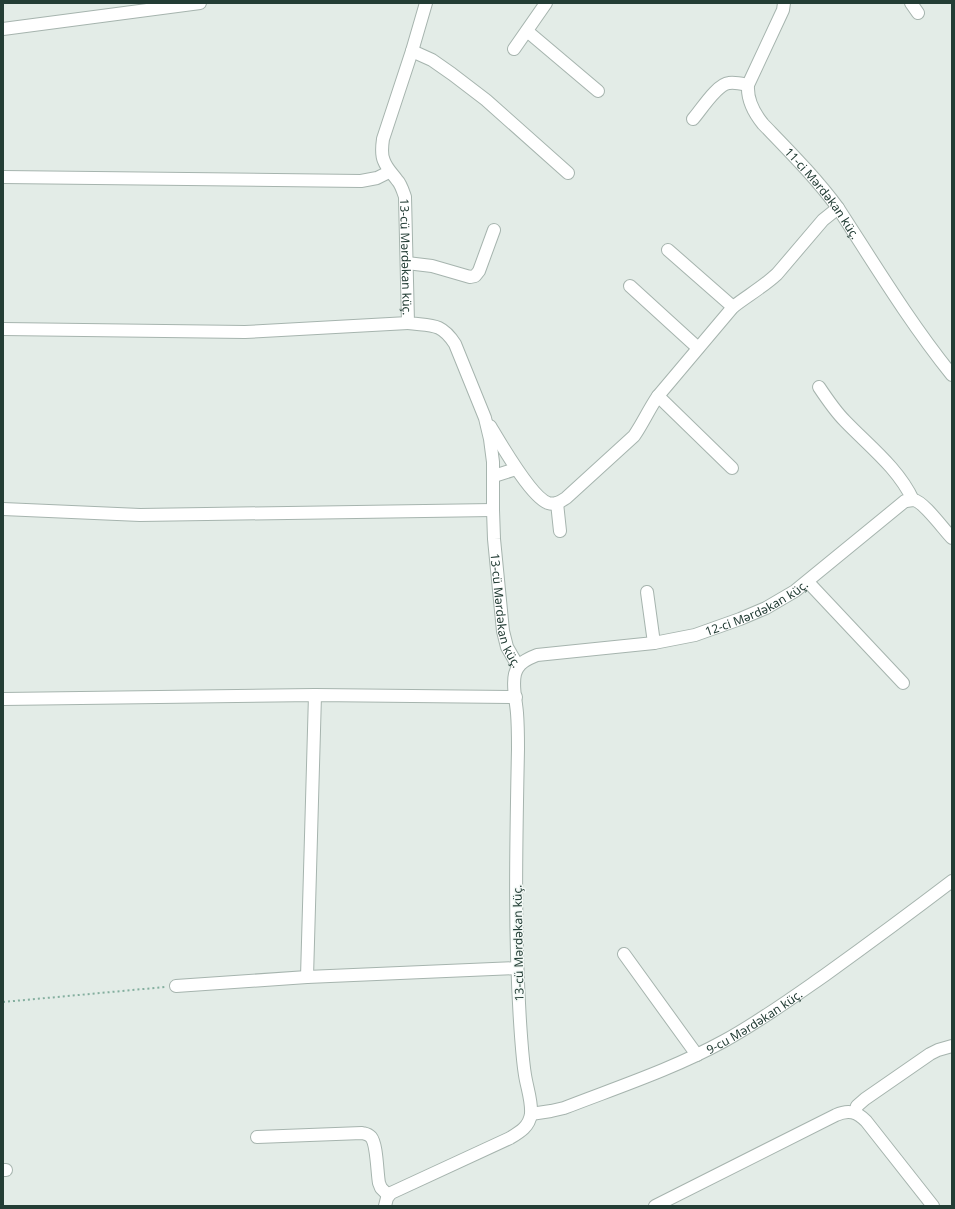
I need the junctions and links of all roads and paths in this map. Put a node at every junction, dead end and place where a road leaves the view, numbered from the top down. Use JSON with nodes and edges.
{"nodes":[{"id":1,"x":200,"y":3,"type":"edge"},
{"id":2,"x":426,"y":3,"type":"edge"},
{"id":3,"x":546,"y":3,"type":"edge"},
{"id":4,"x":784,"y":3,"type":"edge"},
{"id":5,"x":3,"y":29,"type":"edge"},
{"id":6,"x":527,"y":31,"type":"junction"},
{"id":7,"x":514,"y":49,"type":"dead end"},
{"id":8,"x":412,"y":51,"type":"junction"},
{"id":9,"x":748,"y":85,"type":"junction"},
{"id":10,"x":598,"y":91,"type":"dead end"},
{"id":11,"x":693,"y":120,"type":"dead end"},
{"id":12,"x":389,"y":172,"type":"junction"},
{"id":13,"x":568,"y":173,"type":"dead end"},
{"id":14,"x":3,"y":177,"type":"edge"},
{"id":15,"x":838,"y":208,"type":"junction"},
{"id":16,"x":494,"y":230,"type":"dead end"},
{"id":17,"x":668,"y":250,"type":"dead end"},
{"id":18,"x":407,"y":263,"type":"junction"},
{"id":19,"x":630,"y":286,"type":"dead end"},
{"id":20,"x":733,"y":307,"type":"junction"},
{"id":21,"x":408,"y":324,"type":"junction"},
{"id":22,"x":3,"y":329,"type":"edge"},
{"id":23,"x":698,"y":348,"type":"junction"},
{"id":24,"x":952,"y":375,"type":"edge"},
{"id":25,"x":819,"y":387,"type":"dead end"},
{"id":26,"x":658,"y":396,"type":"junction"},
{"id":27,"x":485,"y":418,"type":"junction"},
{"id":28,"x":516,"y":468,"type":"junction"},
{"id":29,"x":732,"y":468,"type":"dead end"},
{"id":30,"x":494,"y":476,"type":"junction"},
{"id":31,"x":913,"y":500,"type":"junction"},
{"id":32,"x":557,"y":503,"type":"junction"},
{"id":33,"x":3,"y":509,"type":"edge"},
{"id":34,"x":493,"y":510,"type":"junction"},
{"id":35,"x":560,"y":531,"type":"dead end"},
{"id":36,"x":952,"y":538,"type":"edge"},
{"id":37,"x":808,"y":582,"type":"junction"},
{"id":38,"x":648,"y":592,"type":"dead end"},
{"id":39,"x":654,"y":643,"type":"junction"},
{"id":40,"x":518,"y":666,"type":"junction"},
{"id":41,"x":903,"y":683,"type":"dead end"},
{"id":42,"x":315,"y":695,"type":"junction"},
{"id":43,"x":516,"y":696,"type":"junction"},
{"id":44,"x":3,"y":699,"type":"edge"},
{"id":45,"x":952,"y":881,"type":"edge"},
{"id":46,"x":624,"y":954,"type":"dead end"},
{"id":47,"x":517,"y":968,"type":"junction"},
{"id":48,"x":307,"y":977,"type":"junction"},
{"id":49,"x":176,"y":986,"type":"joint"},
{"id":50,"x":3,"y":1002,"type":"edge"},
{"id":51,"x":952,"y":1046,"type":"edge"},
{"id":52,"x":697,"y":1055,"type":"junction"},
{"id":53,"x":855,"y":1112,"type":"junction"},
{"id":54,"x":531,"y":1114,"type":"junction"},
{"id":55,"x":257,"y":1137,"type":"dead end"},
{"id":56,"x":384,"y":1203,"type":"edge"},
{"id":57,"x":659,"y":1205,"type":"edge"},
{"id":58,"x":932,"y":1206,"type":"edge"}],
"edges":[{"from":1,"to":5,"type":"street"},
{"from":2,"to":8,"type":"street","name":"13-cü Mərdəkan küç."},
{"from":3,"to":6,"type":"street"},
{"from":4,"to":9,"type":"street"},
{"from":6,"to":7,"type":"street"},
{"from":6,"to":10,"type":"street"},
{"from":8,"to":12,"type":"street","name":"13-cü Mərdəkan küç."},
{"from":8,"to":13,"type":"street"},
{"from":9,"to":11,"type":"street"},
{"from":9,"to":15,"type":"street","name":"11-ci Mərdəkan küç."},
{"from":12,"to":14,"type":"street"},
{"from":12,"to":18,"type":"street","name":"13-cü Mərdəkan küç."},
{"from":15,"to":20,"type":"street"},
{"from":15,"to":24,"type":"street","name":"11-ci Mərdəkan küç."},
{"from":16,"to":18,"type":"street"},
{"from":17,"to":20,"type":"street"},
{"from":18,"to":21,"type":"street","name":"13-cü Mərdəkan küç."},
{"from":19,"to":23,"type":"street"},
{"from":20,"to":23,"type":"street"},
{"from":21,"to":22,"type":"street"},
{"from":21,"to":27,"type":"street","name":"13-cü Mərdəkan küç."},
{"from":23,"to":26,"type":"street"},
{"from":25,"to":31,"type":"street"},
{"from":26,"to":29,"type":"street"},
{"from":26,"to":32,"type":"street"},
{"from":27,"to":28,"type":"street"},
{"from":27,"to":30,"type":"street","name":"13-cü Mərdəkan küç."},
{"from":28,"to":30,"type":"street"},
{"from":28,"to":32,"type":"street"},
{"from":30,"to":34,"type":"street","name":"13-cü Mərdəkan küç."},
{"from":31,"to":36,"type":"street"},
{"from":31,"to":37,"type":"street","name":"12-ci Mərdəkan küç."},
{"from":32,"to":35,"type":"street"},
{"from":33,"to":34,"type":"street"},
{"from":34,"to":40,"type":"street","name":"13-cü Mərdəkan küç."},
{"from":37,"to":39,"type":"street","name":"12-ci Mərdəkan küç."},
{"from":37,"to":41,"type":"street"},
{"from":38,"to":39,"type":"street"},
{"from":39,"to":40,"type":"street","name":"12-ci Mərdəkan küç."},
{"from":40,"to":43,"type":"street","name":"13-cü Mərdəkan küç."},
{"from":42,"to":43,"type":"street"},
{"from":42,"to":44,"type":"street"},
{"from":42,"to":48,"type":"street"},
{"from":43,"to":47,"type":"street","name":"13-cü Mərdəkan küç."},
{"from":45,"to":52,"type":"street","name":"9-cu Mərdəkan küç."},
{"from":46,"to":52,"type":"street"},
{"from":47,"to":48,"type":"street"},
{"from":47,"to":54,"type":"street","name":"13-cü Mərdəkan küç."},
{"from":48,"to":49,"type":"street"},
{"from":49,"to":50,"type":"path"},
{"from":51,"to":53,"type":"street"},
{"from":52,"to":54,"type":"street","name":"9-cu Mərdəkan küç."},
{"from":53,"to":57,"type":"street"},
{"from":53,"to":58,"type":"street"},
{"from":54,"to":56,"type":"street"},
{"from":55,"to":56,"type":"street"}]}
